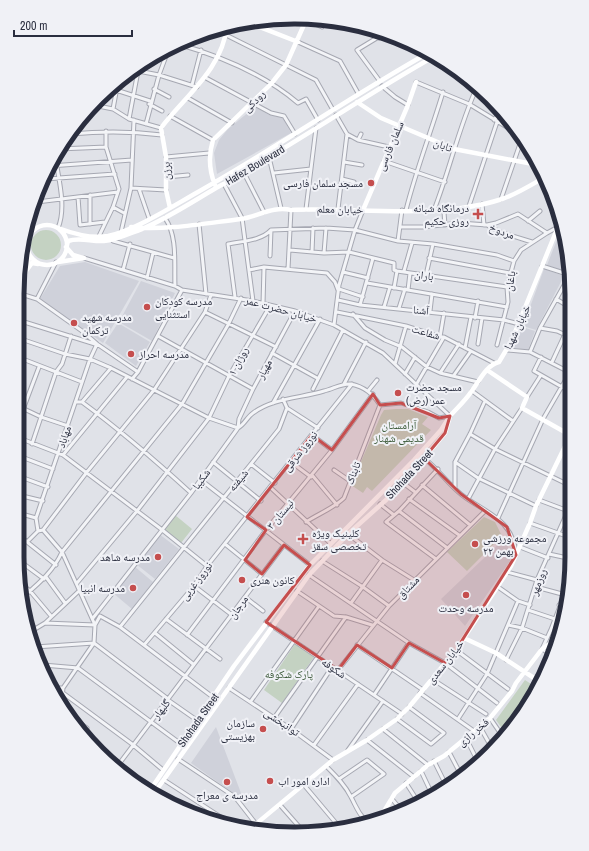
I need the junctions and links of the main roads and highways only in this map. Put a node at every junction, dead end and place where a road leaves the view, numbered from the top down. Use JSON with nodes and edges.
{"nodes":[{"id":1,"x":303,"y":25,"type":"edge"},
{"id":2,"x":258,"y":26,"type":"edge"},
{"id":3,"x":226,"y":32,"type":"edge"},
{"id":4,"x":298,"y":42,"type":"junction"},
{"id":5,"x":422,"y":56,"type":"edge"},
{"id":6,"x":429,"y":59,"type":"edge"},
{"id":7,"x":416,"y":82,"type":"road end"},
{"id":8,"x":357,"y":102,"type":"junction"},
{"id":9,"x":398,"y":126,"type":"junction"},
{"id":10,"x":531,"y":163,"type":"edge"},
{"id":11,"x":539,"y":180,"type":"edge"},
{"id":12,"x":214,"y":182,"type":"junction"},
{"id":13,"x":216,"y":188,"type":"junction"},
{"id":14,"x":170,"y":208,"type":"junction"},
{"id":15,"x":363,"y":210,"type":"junction"},
{"id":16,"x":131,"y":227,"type":"junction"},
{"id":17,"x":58,"y":228,"type":"junction"},
{"id":18,"x":142,"y":228,"type":"junction"},
{"id":19,"x":34,"y":229,"type":"joint"},
{"id":20,"x":557,"y":229,"type":"edge"},
{"id":21,"x":31,"y":233,"type":"edge"},
{"id":22,"x":74,"y":239,"type":"junction"},
{"id":23,"x":67,"y":246,"type":"junction"},
{"id":24,"x":27,"y":253,"type":"edge"},
{"id":25,"x":72,"y":255,"type":"junction"},
{"id":26,"x":30,"y":256,"type":"junction"},
{"id":27,"x":56,"y":262,"type":"junction"},
{"id":28,"x":41,"y":264,"type":"junction"},
{"id":29,"x":25,"y":268,"type":"edge"},
{"id":30,"x":25,"y":272,"type":"edge"},
{"id":31,"x":487,"y":370,"type":"junction"},
{"id":32,"x":450,"y":416,"type":"junction"},
{"id":33,"x":565,"y":432,"type":"edge"},
{"id":34,"x":565,"y":446,"type":"edge"},
{"id":35,"x":464,"y":638,"type":"junction"},
{"id":36,"x":551,"y":644,"type":"edge"},
{"id":37,"x":525,"y":673,"type":"junction"},
{"id":38,"x":535,"y":679,"type":"edge"},
{"id":39,"x":152,"y":786,"type":"edge"},
{"id":40,"x":157,"y":790,"type":"edge"},
{"id":41,"x":384,"y":812,"type":"edge"},
{"id":42,"x":256,"y":825,"type":"edge"}],
"edges":[{"from":1,"to":4,"type":"main road","name":"رودکی"},
{"from":2,"to":4,"type":"main road"},
{"from":3,"to":14,"type":"main road","name":"برزن"},
{"from":4,"to":12,"type":"main road","name":"رودکی"},
{"from":5,"to":12,"type":"main road","name":"Hafez Boulevard"},
{"from":6,"to":8,"type":"main road","name":"Hafez Boulevard"},
{"from":7,"to":9,"type":"main road","name":"سلمان فارسی"},
{"from":8,"to":9,"type":"main road","name":"تابان"},
{"from":8,"to":13,"type":"main road","name":"Hafez Boulevard"},
{"from":9,"to":10,"type":"main road","name":"تابان"},
{"from":9,"to":15,"type":"main road","name":"سلمان فارسی"},
{"from":11,"to":15,"type":"main road","name":"خیابان معلم"},
{"from":12,"to":13,"type":"main road"},
{"from":12,"to":14,"type":"main road","name":"Hafez Boulevard"},
{"from":13,"to":18,"type":"main road","name":"Hafez Boulevard"},
{"from":14,"to":16,"type":"main road","name":"Hafez Boulevard"},
{"from":15,"to":18,"type":"main road","name":"خیابان معلم"},
{"from":16,"to":17,"type":"main road","name":"Hafez Boulevard"},
{"from":16,"to":18,"type":"main road","name":"خیابان معلم"},
{"from":17,"to":19,"type":"main road"},
{"from":17,"to":23,"type":"main road"},
{"from":18,"to":22,"type":"main road","name":"Hafez Boulevard"},
{"from":19,"to":21,"type":"main road"},
{"from":20,"to":31,"type":"main road","name":"خیابان شهدا"},
{"from":22,"to":23,"type":"main road"},
{"from":22,"to":25,"type":"main road"},
{"from":23,"to":25,"type":"main road"},
{"from":23,"to":27,"type":"main road"},
{"from":24,"to":26,"type":"main road"},
{"from":25,"to":27,"type":"main road"},
{"from":26,"to":28,"type":"main road"},
{"from":26,"to":29,"type":"main road"},
{"from":27,"to":28,"type":"main road"},
{"from":28,"to":30,"type":"main road"},
{"from":31,"to":32,"type":"main road","name":"خیابان شهدا"},
{"from":31,"to":33,"type":"main road"},
{"from":32,"to":39,"type":"main road","name":"Shohada Street"},
{"from":32,"to":40,"type":"main road","name":"Shohada Street"},
{"from":34,"to":35,"type":"main road","name":"خیابان سعدی"},
{"from":35,"to":37,"type":"main road"},
{"from":35,"to":42,"type":"main road","name":"خیابان سعدی"},
{"from":36,"to":37,"type":"main road","name":"فخر رازی"},
{"from":37,"to":38,"type":"main road"},
{"from":37,"to":41,"type":"main road","name":"فخر رازی"}]}
